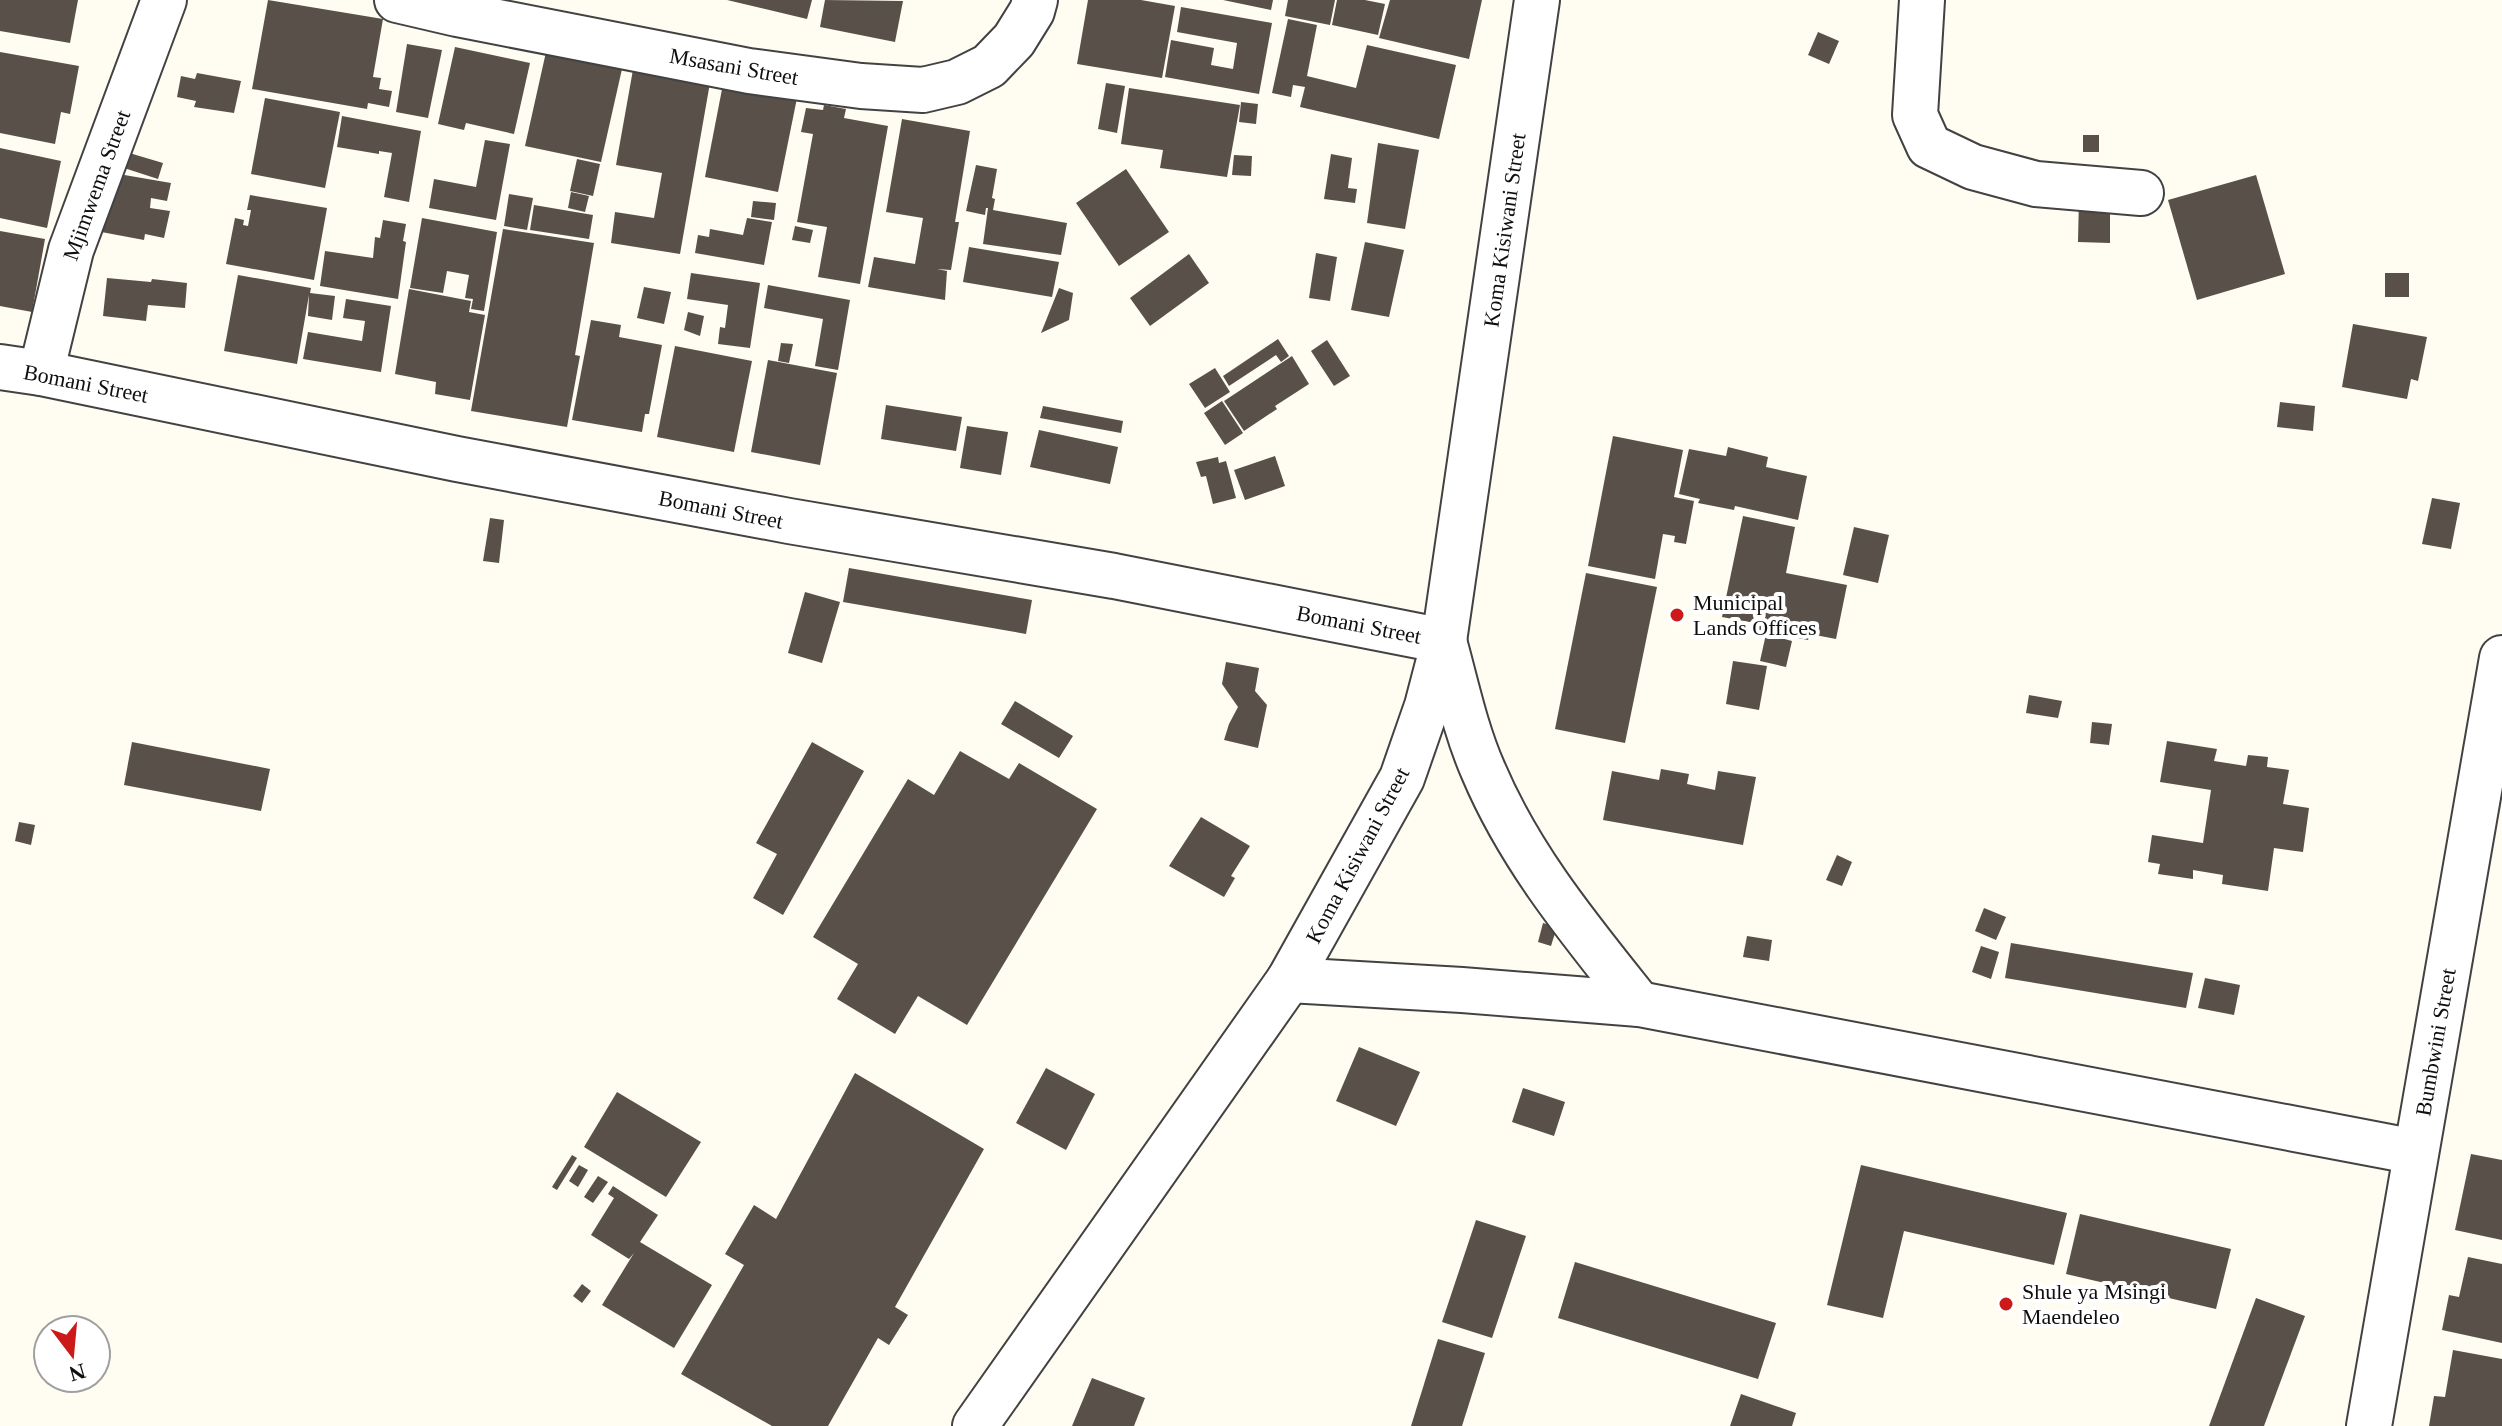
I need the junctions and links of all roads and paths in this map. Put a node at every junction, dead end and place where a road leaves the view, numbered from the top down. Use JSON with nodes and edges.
{"nodes":[{"id":1,"x":164,"y":0,"type":"edge"},
{"id":2,"x":397,"y":0,"type":"edge"},
{"id":3,"x":1035,"y":0,"type":"edge"},
{"id":4,"x":1537,"y":0,"type":"edge"},
{"id":5,"x":1922,"y":0,"type":"edge"},
{"id":6,"x":2141,"y":193,"type":"dead end"},
{"id":7,"x":20,"y":370,"type":"edge"},
{"id":8,"x":1444,"y":641,"type":"junction"},
{"id":9,"x":2502,"y":658,"type":"edge"},
{"id":10,"x":1289,"y":980,"type":"junction"},
{"id":11,"x":1639,"y":1004,"type":"junction"},
{"id":12,"x":2416,"y":1152,"type":"junction"},
{"id":13,"x":975,"y":1426,"type":"edge"},
{"id":14,"x":2369,"y":1426,"type":"edge"}],
"edges":[{"from":1,"to":7,"type":"street","name":"Mjimwema Street"},
{"from":2,"to":3,"type":"street","name":"Msasani Street"},
{"from":4,"to":8,"type":"street","name":"Koma Kisiwani Street"},
{"from":5,"to":6,"type":"street"},
{"from":7,"to":8,"type":"street","name":"Bomani Street"},
{"from":8,"to":10,"type":"street","name":"Koma Kisiwani Street"},
{"from":8,"to":11,"type":"street"},
{"from":9,"to":12,"type":"street","name":"Bumbwini Street"},
{"from":10,"to":11,"type":"street"},
{"from":10,"to":13,"type":"street","name":"Koma Kisiwani Street"},
{"from":11,"to":12,"type":"street"},
{"from":12,"to":14,"type":"street","name":"Bumbwini Street"}]}
